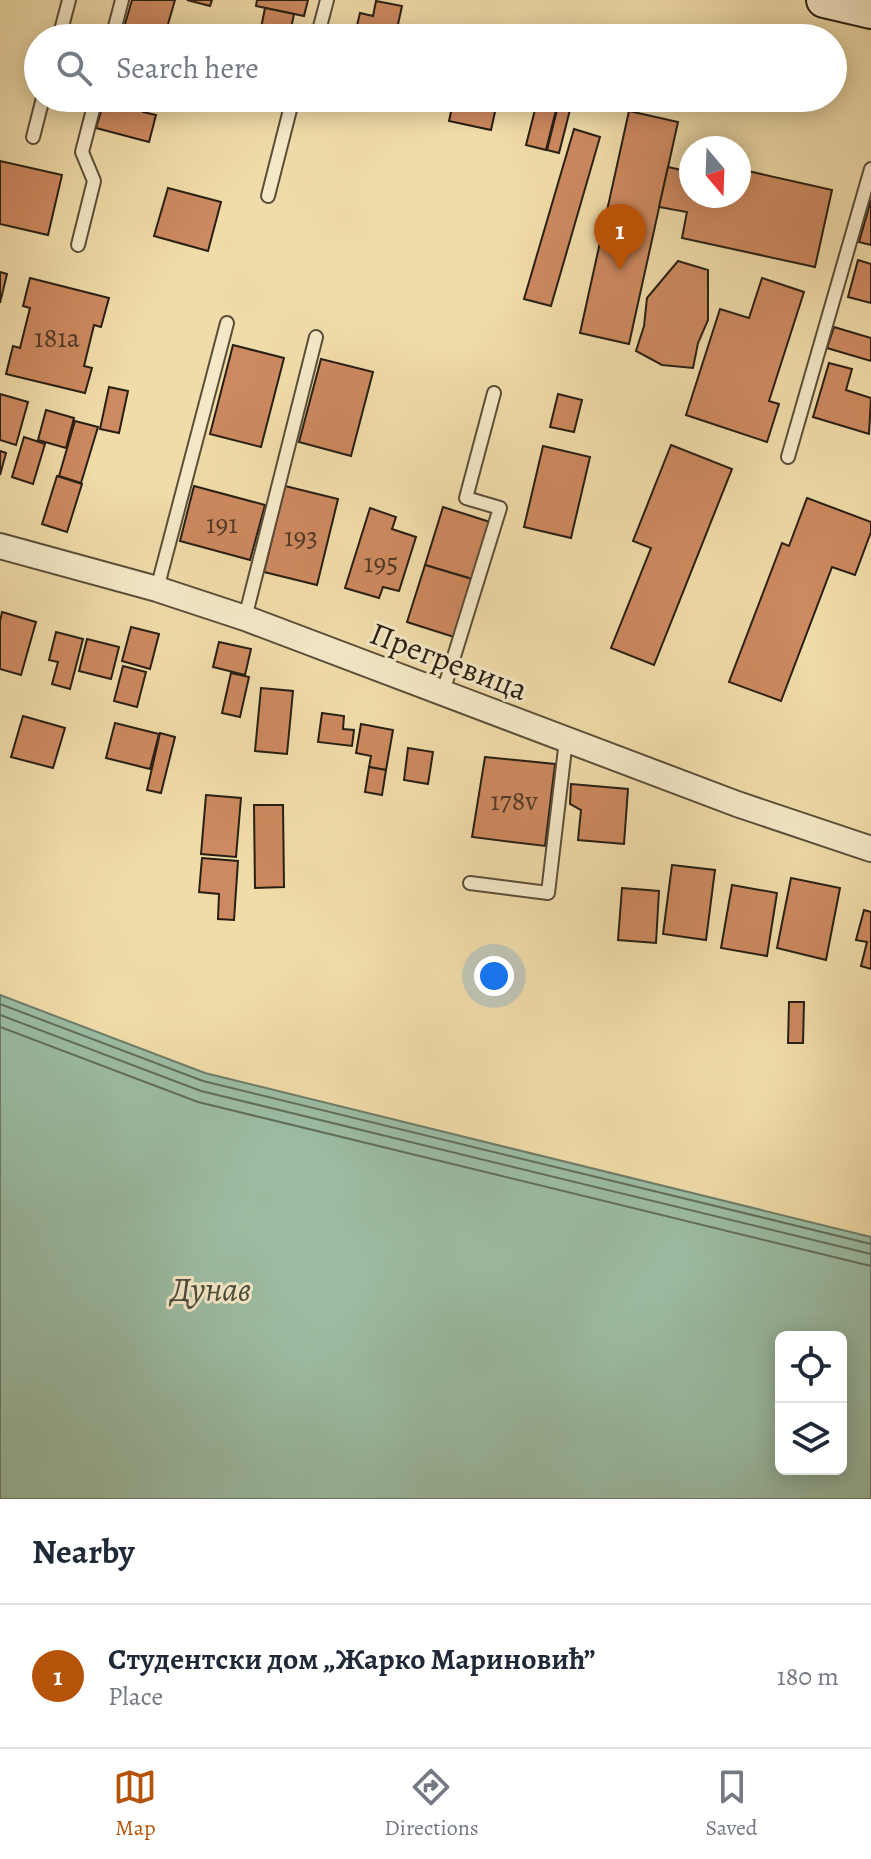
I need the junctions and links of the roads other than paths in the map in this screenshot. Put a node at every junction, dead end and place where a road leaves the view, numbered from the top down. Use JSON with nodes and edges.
{"nodes":[{"id":1,"x":69,"y":0,"type":"edge"},
{"id":2,"x":122,"y":0,"type":"edge"},
{"id":3,"x":327,"y":0,"type":"edge"},
{"id":4,"x":824,"y":0,"type":"edge"},
{"id":5,"x":871,"y":11,"type":"edge"},
{"id":6,"x":63,"y":24,"type":"edge"},
{"id":7,"x":116,"y":24,"type":"edge"},
{"id":8,"x":321,"y":24,"type":"edge"},
{"id":9,"x":39,"y":112,"type":"edge"},
{"id":10,"x":92,"y":112,"type":"edge"},
{"id":11,"x":289,"y":112,"type":"edge"},
{"id":12,"x":33,"y":137,"type":"dead end"},
{"id":13,"x":871,"y":169,"type":"edge"},
{"id":14,"x":268,"y":196,"type":"dead end"},
{"id":15,"x":78,"y":245,"type":"dead end"},
{"id":16,"x":227,"y":323,"type":"dead end"},
{"id":17,"x":316,"y":337,"type":"dead end"},
{"id":18,"x":494,"y":393,"type":"dead end"},
{"id":19,"x":788,"y":457,"type":"dead end"},
{"id":20,"x":0,"y":546,"type":"edge"},
{"id":21,"x":157,"y":589,"type":"junction"},
{"id":22,"x":245,"y":618,"type":"junction"},
{"id":23,"x":443,"y":692,"type":"junction"},
{"id":24,"x":566,"y":740,"type":"junction"},
{"id":25,"x":871,"y":849,"type":"edge"},
{"id":26,"x":470,"y":883,"type":"dead end"}],
"edges":[{"from":1,"to":6,"type":"lane"},
{"from":2,"to":7,"type":"lane"},
{"from":3,"to":8,"type":"lane"},
{"from":4,"to":5,"type":"main road"},
{"from":9,"to":12,"type":"lane"},
{"from":10,"to":15,"type":"lane"},
{"from":11,"to":14,"type":"lane"},
{"from":13,"to":19,"type":"lane"},
{"from":16,"to":21,"type":"lane"},
{"from":17,"to":22,"type":"lane"},
{"from":18,"to":23,"type":"lane"},
{"from":20,"to":21,"type":"street","name":"Прегревица"},
{"from":21,"to":22,"type":"street","name":"Прегревица"},
{"from":22,"to":23,"type":"street","name":"Прегревица"},
{"from":23,"to":24,"type":"street","name":"Прегревица"},
{"from":24,"to":25,"type":"street","name":"Прегревица"},
{"from":24,"to":26,"type":"lane"}]}
